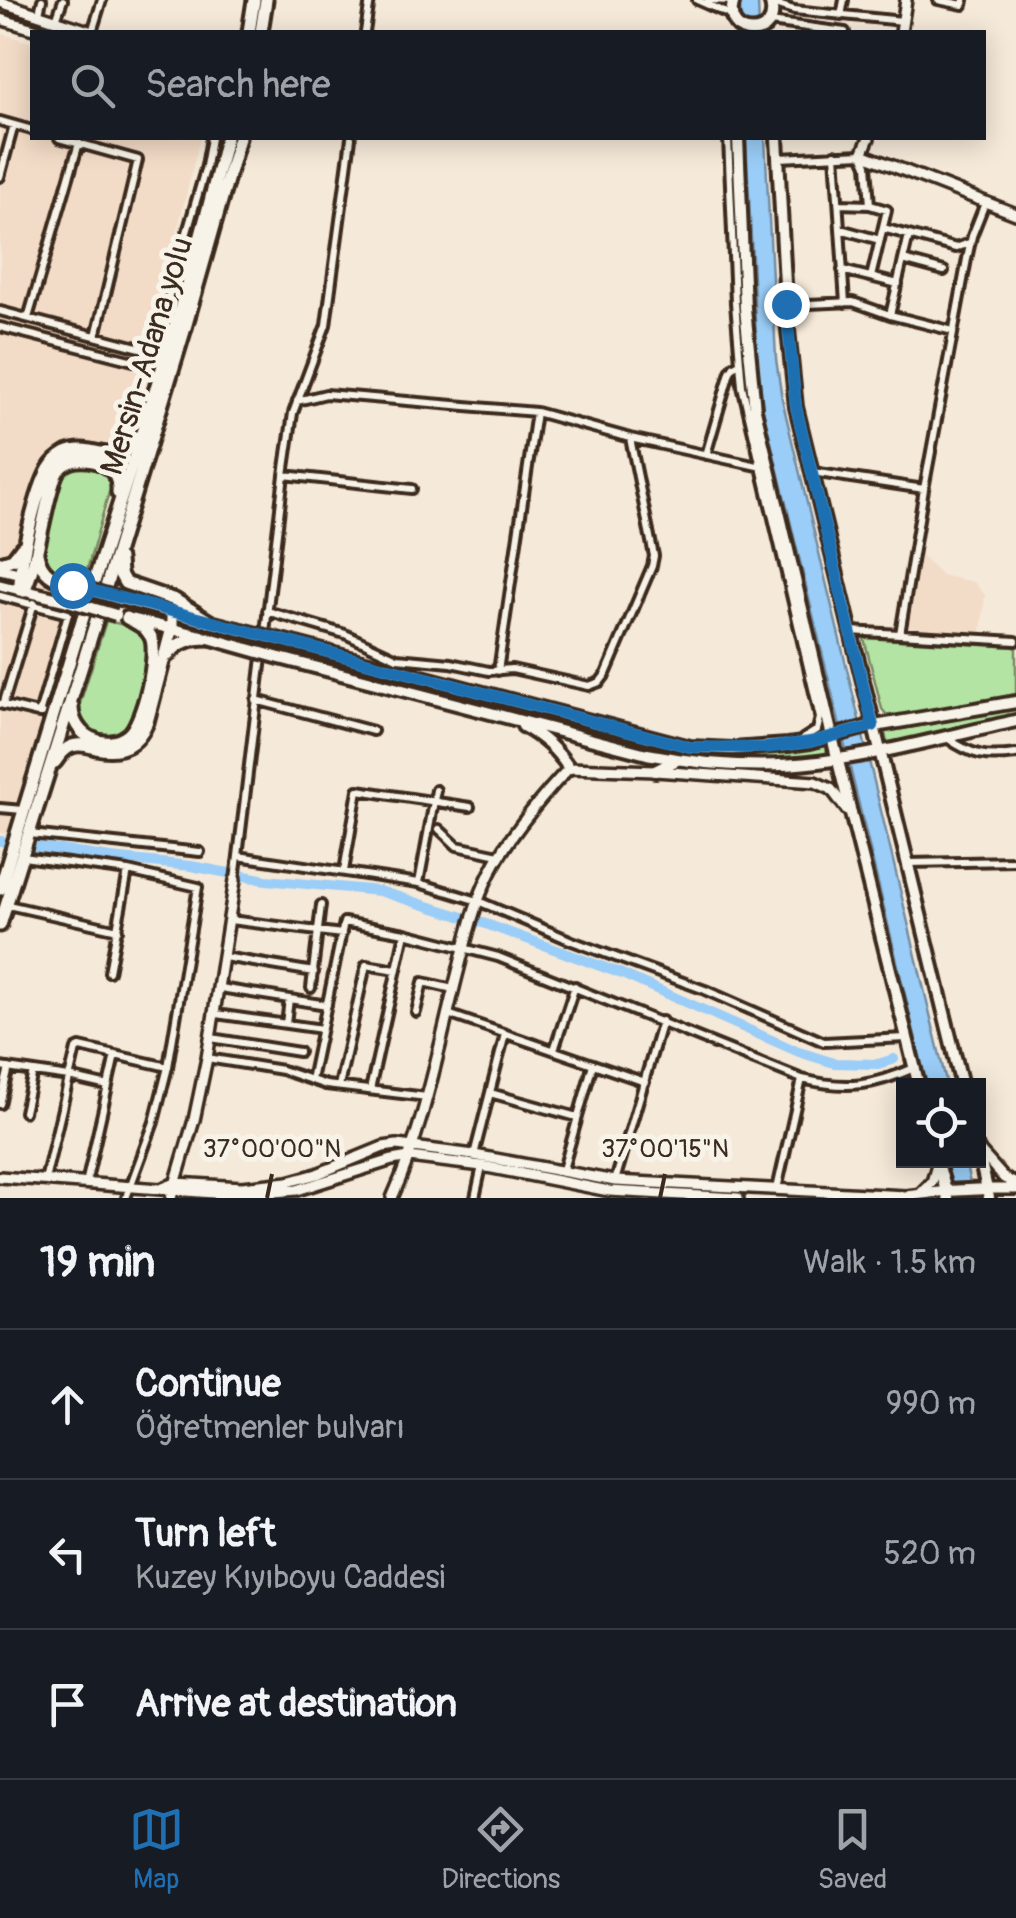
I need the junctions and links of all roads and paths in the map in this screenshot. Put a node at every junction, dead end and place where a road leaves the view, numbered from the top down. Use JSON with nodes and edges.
{"nodes":[{"id":1,"x":42,"y":0,"type":"edge"},
{"id":2,"x":63,"y":0,"type":"edge"},
{"id":3,"x":102,"y":0,"type":"edge"},
{"id":4,"x":254,"y":0,"type":"edge"},
{"id":5,"x":266,"y":0,"type":"edge"},
{"id":6,"x":370,"y":0,"type":"edge"},
{"id":7,"x":697,"y":0,"type":"edge"},
{"id":8,"x":708,"y":0,"type":"edge"},
{"id":9,"x":844,"y":0,"type":"edge"},
{"id":10,"x":906,"y":0,"type":"edge"},
{"id":11,"x":938,"y":0,"type":"edge"},
{"id":12,"x":964,"y":0,"type":"edge"},
{"id":13,"x":733,"y":1,"type":"edge"},
{"id":14,"x":0,"y":2,"type":"edge"},
{"id":15,"x":771,"y":2,"type":"edge"},
{"id":16,"x":39,"y":14,"type":"junction"},
{"id":17,"x":731,"y":15,"type":"junction"},
{"id":18,"x":842,"y":16,"type":"junction"},
{"id":19,"x":0,"y":19,"type":"edge"},
{"id":20,"x":56,"y":20,"type":"junction"},
{"id":21,"x":903,"y":21,"type":"junction"},
{"id":22,"x":770,"y":26,"type":"edge"},
{"id":23,"x":37,"y":30,"type":"edge"},
{"id":24,"x":86,"y":30,"type":"edge"},
{"id":25,"x":93,"y":30,"type":"edge"},
{"id":26,"x":249,"y":30,"type":"edge"},
{"id":27,"x":260,"y":30,"type":"edge"},
{"id":28,"x":365,"y":30,"type":"edge"},
{"id":29,"x":737,"y":30,"type":"edge"},
{"id":30,"x":820,"y":30,"type":"edge"},
{"id":31,"x":901,"y":30,"type":"edge"},
{"id":32,"x":0,"y":121,"type":"edge"},
{"id":33,"x":14,"y":124,"type":"junction"},
{"id":34,"x":30,"y":129,"type":"edge"},
{"id":35,"x":67,"y":140,"type":"edge"},
{"id":36,"x":212,"y":140,"type":"edge"},
{"id":37,"x":224,"y":140,"type":"edge"},
{"id":38,"x":238,"y":140,"type":"edge"},
{"id":39,"x":351,"y":140,"type":"edge"},
{"id":40,"x":728,"y":140,"type":"edge"},
{"id":41,"x":738,"y":140,"type":"edge"},
{"id":42,"x":777,"y":140,"type":"edge"},
{"id":43,"x":868,"y":140,"type":"edge"},
{"id":44,"x":78,"y":143,"type":"junction"},
{"id":45,"x":835,"y":154,"type":"junction"},
{"id":46,"x":862,"y":154,"type":"junction"},
{"id":47,"x":778,"y":158,"type":"junction"},
{"id":48,"x":0,"y":177,"type":"edge"},
{"id":49,"x":985,"y":203,"type":"junction"},
{"id":50,"x":839,"y":204,"type":"junction"},
{"id":51,"x":870,"y":205,"type":"junction"},
{"id":52,"x":1016,"y":212,"type":"edge"},
{"id":53,"x":883,"y":228,"type":"junction"},
{"id":54,"x":840,"y":229,"type":"junction"},
{"id":55,"x":909,"y":235,"type":"junction"},
{"id":56,"x":880,"y":240,"type":"junction"},
{"id":57,"x":970,"y":243,"type":"junction"},
{"id":58,"x":903,"y":260,"type":"junction"},
{"id":59,"x":842,"y":270,"type":"junction"},
{"id":60,"x":944,"y":270,"type":"dead end"},
{"id":61,"x":871,"y":277,"type":"junction"},
{"id":62,"x":898,"y":284,"type":"junction"},
{"id":63,"x":845,"y":302,"type":"junction"},
{"id":64,"x":786,"y":304,"type":"junction"},
{"id":65,"x":0,"y":311,"type":"edge"},
{"id":66,"x":890,"y":315,"type":"junction"},
{"id":67,"x":28,"y":318,"type":"junction"},
{"id":68,"x":0,"y":326,"type":"edge"},
{"id":69,"x":953,"y":331,"type":"junction"},
{"id":70,"x":96,"y":336,"type":"junction"},
{"id":71,"x":152,"y":351,"type":"junction"},
{"id":72,"x":740,"y":363,"type":"junction"},
{"id":73,"x":152,"y":401,"type":"junction"},
{"id":74,"x":297,"y":402,"type":"junction"},
{"id":75,"x":536,"y":412,"type":"junction"},
{"id":76,"x":630,"y":438,"type":"junction"},
{"id":77,"x":706,"y":455,"type":"junction"},
{"id":78,"x":764,"y":468,"type":"junction"},
{"id":79,"x":812,"y":472,"type":"junction"},
{"id":80,"x":284,"y":475,"type":"junction"},
{"id":81,"x":412,"y":489,"type":"dead end"},
{"id":82,"x":924,"y":490,"type":"junction"},
{"id":83,"x":126,"y":523,"type":"junction"},
{"id":84,"x":30,"y":529,"type":"junction"},
{"id":85,"x":36,"y":546,"type":"junction"},
{"id":86,"x":104,"y":551,"type":"junction"},
{"id":87,"x":0,"y":566,"type":"edge"},
{"id":88,"x":25,"y":575,"type":"junction"},
{"id":89,"x":0,"y":585,"type":"edge"},
{"id":90,"x":72,"y":585,"type":"junction"},
{"id":91,"x":22,"y":590,"type":"junction"},
{"id":92,"x":0,"y":596,"type":"edge"},
{"id":93,"x":34,"y":603,"type":"junction"},
{"id":94,"x":267,"y":611,"type":"junction"},
{"id":95,"x":172,"y":612,"type":"junction"},
{"id":96,"x":90,"y":616,"type":"junction"},
{"id":97,"x":121,"y":616,"type":"junction"},
{"id":98,"x":210,"y":622,"type":"junction"},
{"id":99,"x":172,"y":628,"type":"junction"},
{"id":100,"x":850,"y":630,"type":"junction"},
{"id":101,"x":900,"y":634,"type":"junction"},
{"id":102,"x":209,"y":638,"type":"junction"},
{"id":103,"x":1016,"y":641,"type":"edge"},
{"id":104,"x":395,"y":664,"type":"junction"},
{"id":105,"x":498,"y":671,"type":"junction"},
{"id":106,"x":160,"y":673,"type":"junction"},
{"id":107,"x":256,"y":700,"type":"junction"},
{"id":108,"x":1016,"y":702,"type":"edge"},
{"id":109,"x":2,"y":704,"type":"edge"},
{"id":110,"x":39,"y":714,"type":"junction"},
{"id":111,"x":52,"y":717,"type":"junction"},
{"id":112,"x":508,"y":718,"type":"junction"},
{"id":113,"x":1016,"y":720,"type":"edge"},
{"id":114,"x":868,"y":727,"type":"junction"},
{"id":115,"x":373,"y":731,"type":"dead end"},
{"id":116,"x":836,"y":735,"type":"junction"},
{"id":117,"x":945,"y":736,"type":"junction"},
{"id":118,"x":788,"y":746,"type":"junction"},
{"id":119,"x":874,"y":752,"type":"junction"},
{"id":120,"x":1016,"y":754,"type":"edge"},
{"id":121,"x":841,"y":759,"type":"junction"},
{"id":122,"x":677,"y":760,"type":"junction"},
{"id":123,"x":569,"y":768,"type":"junction"},
{"id":124,"x":656,"y":771,"type":"junction"},
{"id":125,"x":436,"y":790,"type":"dead end"},
{"id":126,"x":434,"y":803,"type":"junction"},
{"id":127,"x":0,"y":808,"type":"edge"},
{"id":128,"x":470,"y":808,"type":"dead end"},
{"id":129,"x":24,"y":810,"type":"junction"},
{"id":130,"x":439,"y":829,"type":"dead end"},
{"id":131,"x":30,"y":830,"type":"junction"},
{"id":132,"x":856,"y":830,"type":"junction"},
{"id":133,"x":200,"y":852,"type":"dead end"},
{"id":134,"x":238,"y":856,"type":"junction"},
{"id":135,"x":500,"y":856,"type":"junction"},
{"id":136,"x":10,"y":857,"type":"edge"},
{"id":137,"x":1016,"y":861,"type":"edge"},
{"id":138,"x":906,"y":863,"type":"junction"},
{"id":139,"x":344,"y":870,"type":"junction"},
{"id":140,"x":128,"y":871,"type":"junction"},
{"id":141,"x":235,"y":875,"type":"joint"},
{"id":142,"x":419,"y":883,"type":"junction"},
{"id":143,"x":0,"y":889,"type":"edge"},
{"id":144,"x":6,"y":904,"type":"junction"},
{"id":145,"x":321,"y":904,"type":"dead end"},
{"id":146,"x":477,"y":904,"type":"junction"},
{"id":147,"x":230,"y":920,"type":"junction"},
{"id":148,"x":0,"y":925,"type":"edge"},
{"id":149,"x":117,"y":930,"type":"junction"},
{"id":150,"x":318,"y":931,"type":"junction"},
{"id":151,"x":405,"y":933,"type":"junction"},
{"id":152,"x":342,"y":934,"type":"junction"},
{"id":153,"x":466,"y":944,"type":"junction"},
{"id":154,"x":224,"y":957,"type":"junction"},
{"id":155,"x":396,"y":970,"type":"junction"},
{"id":156,"x":108,"y":972,"type":"dead end"},
{"id":157,"x":314,"y":972,"type":"junction"},
{"id":158,"x":575,"y":986,"type":"junction"},
{"id":159,"x":220,"y":988,"type":"junction"},
{"id":160,"x":311,"y":988,"type":"dead end"},
{"id":161,"x":454,"y":989,"type":"junction"},
{"id":162,"x":289,"y":999,"type":"junction"},
{"id":163,"x":327,"y":1005,"type":"junction"},
{"id":164,"x":416,"y":1012,"type":"dead end"},
{"id":165,"x":446,"y":1013,"type":"junction"},
{"id":166,"x":216,"y":1014,"type":"junction"},
{"id":167,"x":662,"y":1021,"type":"junction"},
{"id":168,"x":286,"y":1024,"type":"junction"},
{"id":169,"x":322,"y":1029,"type":"junction"},
{"id":170,"x":506,"y":1034,"type":"junction"},
{"id":171,"x":211,"y":1038,"type":"junction"},
{"id":172,"x":907,"y":1038,"type":"junction"},
{"id":173,"x":554,"y":1050,"type":"junction"},
{"id":174,"x":299,"y":1052,"type":"dead end"},
{"id":175,"x":114,"y":1055,"type":"junction"},
{"id":176,"x":207,"y":1058,"type":"junction"},
{"id":177,"x":593,"y":1064,"type":"junction"},
{"id":178,"x":4,"y":1067,"type":"edge"},
{"id":179,"x":168,"y":1068,"type":"junction"},
{"id":180,"x":914,"y":1068,"type":"junction"},
{"id":181,"x":33,"y":1072,"type":"junction"},
{"id":182,"x":69,"y":1077,"type":"junction"},
{"id":183,"x":917,"y":1078,"type":"edge"},
{"id":184,"x":960,"y":1078,"type":"edge"},
{"id":185,"x":802,"y":1079,"type":"junction"},
{"id":186,"x":311,"y":1080,"type":"junction"},
{"id":187,"x":645,"y":1082,"type":"junction"},
{"id":188,"x":108,"y":1086,"type":"junction"},
{"id":189,"x":338,"y":1086,"type":"junction"},
{"id":190,"x":370,"y":1090,"type":"junction"},
{"id":191,"x":490,"y":1092,"type":"junction"},
{"id":192,"x":428,"y":1098,"type":"junction"},
{"id":193,"x":0,"y":1104,"type":"edge"},
{"id":194,"x":24,"y":1112,"type":"dead end"},
{"id":195,"x":577,"y":1117,"type":"junction"},
{"id":196,"x":413,"y":1146,"type":"junction"},
{"id":197,"x":474,"y":1155,"type":"junction"},
{"id":198,"x":410,"y":1157,"type":"junction"},
{"id":199,"x":986,"y":1158,"type":"edge"},
{"id":200,"x":482,"y":1166,"type":"junction"},
{"id":201,"x":936,"y":1168,"type":"edge"},
{"id":202,"x":940,"y":1168,"type":"edge"},
{"id":203,"x":983,"y":1168,"type":"edge"},
{"id":204,"x":562,"y":1173,"type":"junction"},
{"id":205,"x":0,"y":1177,"type":"edge"},
{"id":206,"x":44,"y":1181,"type":"junction"},
{"id":207,"x":614,"y":1181,"type":"junction"},
{"id":208,"x":86,"y":1184,"type":"junction"},
{"id":209,"x":130,"y":1186,"type":"junction"},
{"id":210,"x":1016,"y":1186,"type":"edge"},
{"id":211,"x":171,"y":1190,"type":"edge"},
{"id":212,"x":777,"y":1190,"type":"junction"},
{"id":213,"x":988,"y":1193,"type":"edge"},
{"id":214,"x":608,"y":1194,"type":"edge"},
{"id":215,"x":948,"y":1194,"type":"edge"},
{"id":216,"x":273,"y":1196,"type":"edge"},
{"id":217,"x":914,"y":1196,"type":"edge"},
{"id":218,"x":126,"y":1198,"type":"edge"},
{"id":219,"x":392,"y":1198,"type":"edge"},
{"id":220,"x":475,"y":1198,"type":"edge"},
{"id":221,"x":738,"y":1198,"type":"edge"}],
"edges":[{"from":1,"to":16,"type":"street"},
{"from":2,"to":20,"type":"street"},
{"from":3,"to":25,"type":"street"},
{"from":4,"to":26,"type":"highway"},
{"from":5,"to":27,"type":"highway"},
{"from":6,"to":28,"type":"street"},
{"from":7,"to":17,"type":"street"},
{"from":8,"to":13,"type":"street"},
{"from":9,"to":18,"type":"street"},
{"from":10,"to":21,"type":"main road"},
{"from":11,"to":12,"type":"street"},
{"from":13,"to":17,"type":"main road"},
{"from":14,"to":16,"type":"main road"},
{"from":15,"to":18,"type":"street"},
{"from":15,"to":22,"type":"main road"},
{"from":16,"to":20,"type":"main road"},
{"from":17,"to":29,"type":"main road"},
{"from":18,"to":21,"type":"street"},
{"from":19,"to":23,"type":"main road"},
{"from":20,"to":24,"type":"main road"},
{"from":21,"to":31,"type":"main road"},
{"from":22,"to":30,"type":"street"},
{"from":32,"to":33,"type":"street"},
{"from":33,"to":34,"type":"street"},
{"from":33,"to":48,"type":"street"},
{"from":35,"to":44,"type":"street"},
{"from":36,"to":71,"type":"street"},
{"from":37,"to":73,"type":"highway","name":"Mersin-Adana yolu"},
{"from":38,"to":83,"type":"highway","name":"Mersin-Adana yolu"},
{"from":39,"to":74,"type":"street"},
{"from":40,"to":72,"type":"street"},
{"from":41,"to":78,"type":"main road"},
{"from":42,"to":47,"type":"main road"},
{"from":43,"to":46,"type":"main road"},
{"from":44,"to":67,"type":"street"},
{"from":44,"to":70,"type":"street"},
{"from":45,"to":46,"type":"street"},
{"from":45,"to":47,"type":"street"},
{"from":45,"to":50,"type":"street"},
{"from":46,"to":49,"type":"main road"},
{"from":46,"to":51,"type":"street"},
{"from":47,"to":64,"type":"main road"},
{"from":49,"to":52,"type":"main road"},
{"from":49,"to":57,"type":"street"},
{"from":50,"to":51,"type":"street"},
{"from":50,"to":54,"type":"street"},
{"from":51,"to":53,"type":"street"},
{"from":53,"to":55,"type":"street"},
{"from":53,"to":56,"type":"street"},
{"from":54,"to":56,"type":"street"},
{"from":54,"to":59,"type":"street"},
{"from":55,"to":57,"type":"street"},
{"from":55,"to":58,"type":"street"},
{"from":56,"to":61,"type":"street"},
{"from":57,"to":69,"type":"street"},
{"from":58,"to":60,"type":"street"},
{"from":58,"to":62,"type":"street"},
{"from":59,"to":61,"type":"street"},
{"from":59,"to":63,"type":"street"},
{"from":61,"to":62,"type":"street"},
{"from":62,"to":66,"type":"street"},
{"from":63,"to":64,"type":"street"},
{"from":63,"to":66,"type":"street"},
{"from":64,"to":79,"type":"main road"},
{"from":65,"to":67,"type":"street"},
{"from":66,"to":69,"type":"street"},
{"from":67,"to":70,"type":"street"},
{"from":68,"to":71,"type":"street"},
{"from":69,"to":82,"type":"street"},
{"from":70,"to":71,"type":"street"},
{"from":72,"to":77,"type":"street"},
{"from":72,"to":78,"type":"street"},
{"from":73,"to":84,"type":"highway"},
{"from":73,"to":86,"type":"highway","name":"Mersin-Adana yolu"},
{"from":74,"to":75,"type":"street"},
{"from":74,"to":80,"type":"street"},
{"from":75,"to":76,"type":"street"},
{"from":75,"to":105,"type":"street"},
{"from":76,"to":77,"type":"street"},
{"from":76,"to":105,"type":"street"},
{"from":77,"to":78,"type":"street"},
{"from":78,"to":116,"type":"main road"},
{"from":78,"to":118,"type":"street"},
{"from":79,"to":82,"type":"street"},
{"from":79,"to":100,"type":"main road"},
{"from":80,"to":81,"type":"street"},
{"from":80,"to":94,"type":"street"},
{"from":82,"to":101,"type":"street"},
{"from":83,"to":86,"type":"highway","name":"Mersin-Adana yolu"},
{"from":83,"to":98,"type":"highway"},
{"from":84,"to":87,"type":"highway"},
{"from":84,"to":88,"type":"highway"},
{"from":85,"to":86,"type":"highway"},
{"from":85,"to":88,"type":"highway"},
{"from":85,"to":90,"type":"highway"},
{"from":87,"to":88,"type":"main road"},
{"from":88,"to":90,"type":"main road"},
{"from":88,"to":91,"type":"highway"},
{"from":89,"to":91,"type":"main road"},
{"from":90,"to":95,"type":"main road","bridge":true},
{"from":91,"to":97,"type":"main road","bridge":true},
{"from":92,"to":93,"type":"street"},
{"from":93,"to":109,"type":"street"},
{"from":93,"to":110,"type":"street"},
{"from":94,"to":104,"type":"street"},
{"from":94,"to":107,"type":"street"},
{"from":95,"to":98,"type":"main road"},
{"from":95,"to":99,"type":"highway"},
{"from":96,"to":97,"type":"highway"},
{"from":96,"to":111,"type":"highway"},
{"from":96,"to":131,"type":"highway"},
{"from":97,"to":99,"type":"main road"},
{"from":98,"to":104,"type":"main road","bridge":true},
{"from":99,"to":102,"type":"main road"},
{"from":99,"to":106,"type":"highway"},
{"from":100,"to":101,"type":"street"},
{"from":100,"to":114,"type":"main road"},
{"from":101,"to":103,"type":"street"},
{"from":102,"to":106,"type":"highway"},
{"from":102,"to":112,"type":"main road","bridge":true},
{"from":104,"to":105,"type":"street"},
{"from":104,"to":118,"type":"main road"},
{"from":106,"to":131,"type":"highway"},
{"from":107,"to":115,"type":"street"},
{"from":107,"to":134,"type":"street"},
{"from":108,"to":114,"type":"main road"},
{"from":109,"to":110,"type":"street"},
{"from":110,"to":111,"type":"street"},
{"from":111,"to":129,"type":"highway"},
{"from":112,"to":122,"type":"main road"},
{"from":112,"to":123,"type":"main road"},
{"from":113,"to":117,"type":"main road"},
{"from":114,"to":116,"type":"main road"},
{"from":114,"to":119,"type":"main road"},
{"from":116,"to":118,"type":"main road"},
{"from":116,"to":121,"type":"main road"},
{"from":117,"to":119,"type":"main road"},
{"from":117,"to":120,"type":"street"},
{"from":119,"to":121,"type":"main road"},
{"from":119,"to":138,"type":"main road"},
{"from":121,"to":122,"type":"main road"},
{"from":121,"to":132,"type":"main road"},
{"from":122,"to":124,"type":"main road"},
{"from":123,"to":124,"type":"main road"},
{"from":123,"to":135,"type":"main road"},
{"from":124,"to":132,"type":"main road"},
{"from":125,"to":126,"type":"street"},
{"from":126,"to":128,"type":"street"},
{"from":126,"to":139,"type":"street"},
{"from":126,"to":142,"type":"street"},
{"from":127,"to":129,"type":"street"},
{"from":129,"to":136,"type":"highway"},
{"from":130,"to":135,"type":"street"},
{"from":131,"to":133,"type":"street"},
{"from":131,"to":136,"type":"highway"},
{"from":132,"to":172,"type":"main road"},
{"from":134,"to":139,"type":"street"},
{"from":134,"to":141,"type":"street"},
{"from":135,"to":146,"type":"main road"},
{"from":136,"to":140,"type":"street"},
{"from":136,"to":143,"type":"highway"},
{"from":136,"to":144,"type":"highway"},
{"from":137,"to":138,"type":"street"},
{"from":138,"to":184,"type":"main road"},
{"from":139,"to":142,"type":"street"},
{"from":140,"to":149,"type":"street"},
{"from":140,"to":179,"type":"street"},
{"from":141,"to":147,"type":"main road"},
{"from":142,"to":146,"type":"street"},
{"from":144,"to":148,"type":"highway"},
{"from":144,"to":149,"type":"street"},
{"from":145,"to":150,"type":"street"},
{"from":146,"to":153,"type":"main road"},
{"from":146,"to":172,"type":"street"},
{"from":147,"to":150,"type":"street"},
{"from":147,"to":154,"type":"main road"},
{"from":149,"to":156,"type":"street"},
{"from":150,"to":152,"type":"street"},
{"from":150,"to":157,"type":"street"},
{"from":151,"to":152,"type":"street"},
{"from":151,"to":153,"type":"street"},
{"from":151,"to":155,"type":"street"},
{"from":152,"to":163,"type":"street"},
{"from":153,"to":158,"type":"street"},
{"from":153,"to":161,"type":"main road"},
{"from":154,"to":157,"type":"street"},
{"from":154,"to":159,"type":"main road"},
{"from":155,"to":189,"type":"street"},
{"from":155,"to":190,"type":"street"},
{"from":157,"to":160,"type":"street"},
{"from":158,"to":167,"type":"street"},
{"from":158,"to":173,"type":"street"},
{"from":159,"to":162,"type":"street"},
{"from":159,"to":166,"type":"main road"},
{"from":161,"to":164,"type":"street"},
{"from":161,"to":165,"type":"main road"},
{"from":162,"to":163,"type":"street"},
{"from":162,"to":168,"type":"street"},
{"from":163,"to":169,"type":"street"},
{"from":165,"to":170,"type":"street"},
{"from":165,"to":192,"type":"main road"},
{"from":166,"to":168,"type":"street"},
{"from":166,"to":171,"type":"main road"},
{"from":167,"to":185,"type":"street"},
{"from":167,"to":187,"type":"street"},
{"from":168,"to":169,"type":"street"},
{"from":169,"to":186,"type":"street"},
{"from":170,"to":173,"type":"street"},
{"from":170,"to":191,"type":"street"},
{"from":171,"to":174,"type":"street"},
{"from":171,"to":176,"type":"main road"},
{"from":172,"to":180,"type":"main road"},
{"from":173,"to":177,"type":"street"},
{"from":175,"to":179,"type":"street"},
{"from":175,"to":182,"type":"street"},
{"from":175,"to":188,"type":"street"},
{"from":176,"to":186,"type":"street"},
{"from":176,"to":211,"type":"main road"},
{"from":177,"to":187,"type":"street"},
{"from":177,"to":195,"type":"street"},
{"from":178,"to":181,"type":"street"},
{"from":178,"to":193,"type":"street"},
{"from":179,"to":209,"type":"street"},
{"from":180,"to":183,"type":"main road"},
{"from":180,"to":185,"type":"street"},
{"from":181,"to":182,"type":"street"},
{"from":181,"to":194,"type":"street"},
{"from":182,"to":188,"type":"street"},
{"from":182,"to":206,"type":"street"},
{"from":185,"to":212,"type":"street"},
{"from":186,"to":189,"type":"street"},
{"from":187,"to":207,"type":"street"},
{"from":188,"to":208,"type":"street"},
{"from":189,"to":190,"type":"street"},
{"from":190,"to":192,"type":"street"},
{"from":191,"to":195,"type":"street"},
{"from":191,"to":197,"type":"street"},
{"from":192,"to":196,"type":"main road"},
{"from":195,"to":204,"type":"street"},
{"from":196,"to":197,"type":"main road"},
{"from":196,"to":198,"type":"main road"},
{"from":196,"to":211,"type":"main road"},
{"from":197,"to":204,"type":"main road"},
{"from":198,"to":200,"type":"main road"},
{"from":198,"to":216,"type":"main road"},
{"from":198,"to":219,"type":"main road"},
{"from":199,"to":210,"type":"main road"},
{"from":200,"to":214,"type":"main road"},
{"from":200,"to":220,"type":"street"},
{"from":201,"to":217,"type":"main road"},
{"from":202,"to":215,"type":"main road"},
{"from":203,"to":213,"type":"main road"},
{"from":204,"to":207,"type":"main road"},
{"from":205,"to":206,"type":"main road"},
{"from":206,"to":208,"type":"main road"},
{"from":207,"to":212,"type":"main road"},
{"from":208,"to":209,"type":"main road"},
{"from":209,"to":211,"type":"main road"},
{"from":209,"to":218,"type":"street"},
{"from":210,"to":213,"type":"main road"},
{"from":211,"to":216,"type":"main road"},
{"from":212,"to":217,"type":"main road"},
{"from":213,"to":215,"type":"main road"},
{"from":214,"to":221,"type":"main road"},
{"from":215,"to":217,"type":"main road"}]}
